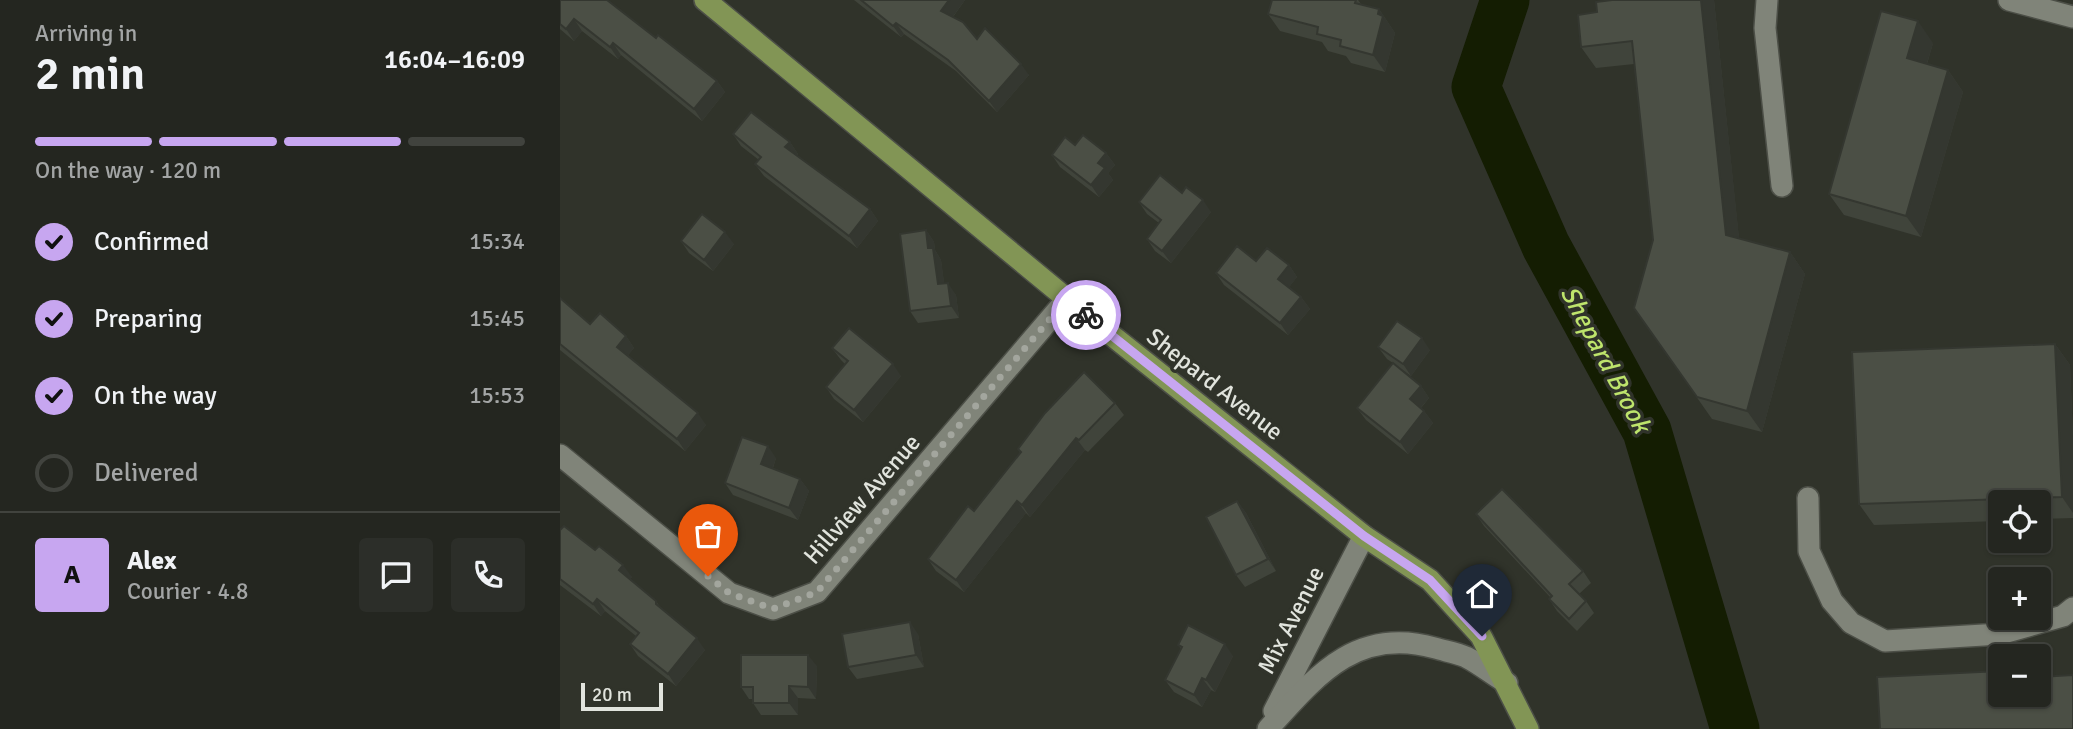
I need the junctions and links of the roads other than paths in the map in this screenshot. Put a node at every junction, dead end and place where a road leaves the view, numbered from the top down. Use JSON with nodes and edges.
{"nodes":[{"id":1,"x":705,"y":0,"type":"edge"},
{"id":2,"x":1767,"y":0,"type":"edge"},
{"id":3,"x":2009,"y":0,"type":"edge"},
{"id":4,"x":2073,"y":17,"type":"edge"},
{"id":5,"x":1782,"y":186,"type":"dead end"},
{"id":6,"x":1067,"y":299,"type":"junction"},
{"id":7,"x":560,"y":456,"type":"edge"},
{"id":8,"x":1808,"y":498,"type":"dead end"},
{"id":9,"x":1364,"y":536,"type":"junction"},
{"id":10,"x":2073,"y":608,"type":"edge"},
{"id":11,"x":1507,"y":683,"type":"junction"},
{"id":12,"x":1267,"y":729,"type":"edge"},
{"id":13,"x":1528,"y":729,"type":"edge"}],
"edges":[{"from":1,"to":6,"type":"main road","name":"Shepard Avenue"},
{"from":2,"to":5,"type":"street"},
{"from":3,"to":4,"type":"street"},
{"from":6,"to":7,"type":"street","name":"Hillview Avenue"},
{"from":6,"to":9,"type":"main road","name":"Shepard Avenue"},
{"from":8,"to":10,"type":"street"},
{"from":9,"to":11,"type":"main road","name":"Shepard Avenue"},
{"from":9,"to":12,"type":"street","name":"Mix Avenue"},
{"from":11,"to":12,"type":"street"},
{"from":11,"to":13,"type":"main road","name":"Shepard Avenue"}]}
